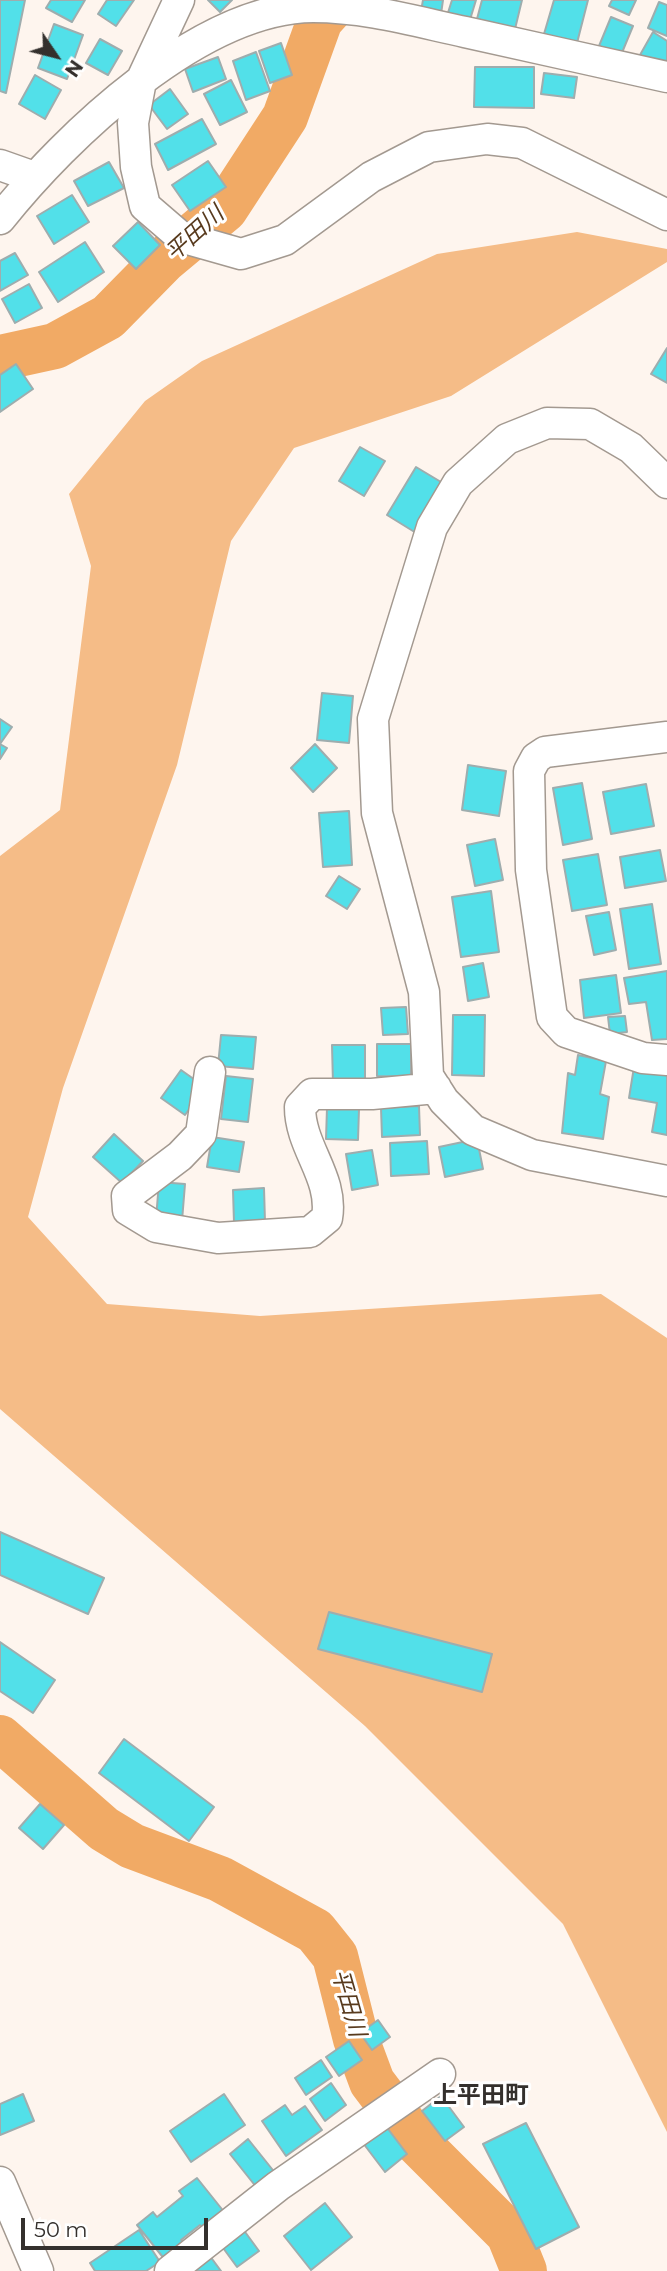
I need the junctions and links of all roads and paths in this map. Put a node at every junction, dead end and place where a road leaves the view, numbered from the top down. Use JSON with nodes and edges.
{"nodes":[{"id":1,"x":178,"y":0,"type":"edge"},
{"id":2,"x":374,"y":6,"type":"edge"},
{"id":3,"x":667,"y":77,"type":"edge"},
{"id":4,"x":141,"y":81,"type":"junction"},
{"id":5,"x":0,"y":165,"type":"edge"},
{"id":6,"x":34,"y":177,"type":"junction"},
{"id":7,"x":667,"y":215,"type":"edge"},
{"id":8,"x":0,"y":219,"type":"edge"},
{"id":9,"x":667,"y":483,"type":"edge"},
{"id":10,"x":667,"y":737,"type":"edge"},
{"id":11,"x":667,"y":1060,"type":"edge"},
{"id":12,"x":210,"y":1072,"type":"dead end"},
{"id":13,"x":436,"y":1088,"type":"junction"},
{"id":14,"x":667,"y":1181,"type":"edge"},
{"id":15,"x":440,"y":2074,"type":"dead end"},
{"id":16,"x":0,"y":2182,"type":"edge"},
{"id":17,"x":9,"y":2228,"type":"edge"},
{"id":18,"x":38,"y":2271,"type":"edge"},
{"id":19,"x":170,"y":2271,"type":"edge"}],
"edges":[{"from":1,"to":4,"type":"street"},
{"from":2,"to":3,"type":"street"},
{"from":2,"to":4,"type":"street"},
{"from":4,"to":6,"type":"street"},
{"from":4,"to":7,"type":"street"},
{"from":5,"to":6,"type":"street"},
{"from":6,"to":8,"type":"street"},
{"from":9,"to":13,"type":"street"},
{"from":10,"to":11,"type":"street"},
{"from":12,"to":13,"type":"street"},
{"from":13,"to":14,"type":"street"},
{"from":15,"to":19,"type":"street"},
{"from":16,"to":17,"type":"street"},
{"from":17,"to":18,"type":"street"}]}
